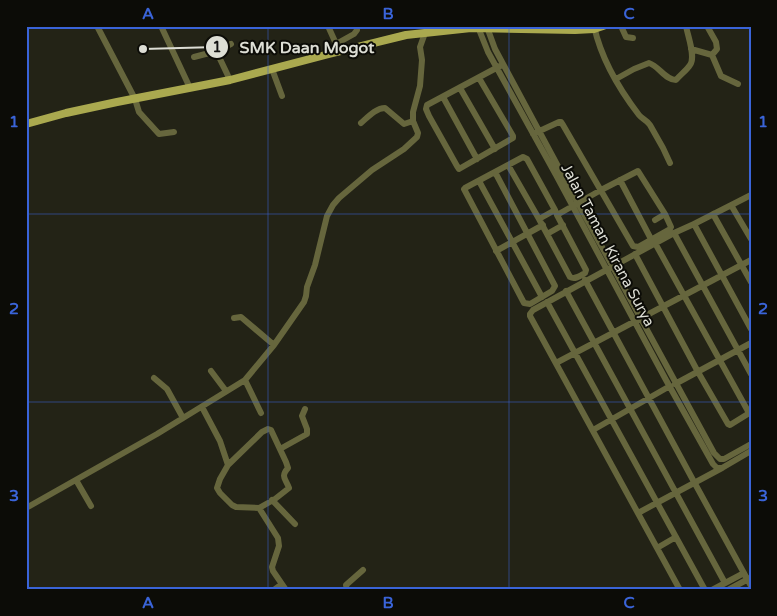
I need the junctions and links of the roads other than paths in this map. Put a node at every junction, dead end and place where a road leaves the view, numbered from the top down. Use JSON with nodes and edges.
{"nodes":[{"id":1,"x":105,"y":26,"type":"edge"},
{"id":2,"x":161,"y":26,"type":"edge"},
{"id":3,"x":328,"y":26,"type":"edge"},
{"id":4,"x":356,"y":26,"type":"edge"},
{"id":5,"x":603,"y":26,"type":"edge"},
{"id":6,"x":621,"y":26,"type":"edge"},
{"id":7,"x":686,"y":26,"type":"edge"},
{"id":8,"x":707,"y":26,"type":"edge"},
{"id":9,"x":473,"y":27,"type":"edge"},
{"id":10,"x":487,"y":27,"type":"edge"},
{"id":11,"x":594,"y":27,"type":"edge"},
{"id":12,"x":98,"y":29,"type":"edge"},
{"id":13,"x":425,"y":33,"type":"junction"},
{"id":14,"x":633,"y":38,"type":"dead end"},
{"id":15,"x":211,"y":40,"type":"dead end"},
{"id":16,"x":231,"y":44,"type":"dead end"},
{"id":17,"x":338,"y":48,"type":"junction"},
{"id":18,"x":692,"y":49,"type":"junction"},
{"id":19,"x":217,"y":51,"type":"junction"},
{"id":20,"x":712,"y":56,"type":"junction"},
{"id":21,"x":194,"y":57,"type":"dead end"},
{"id":22,"x":501,"y":66,"type":"junction"},
{"id":23,"x":272,"y":69,"type":"junction"},
{"id":24,"x":479,"y":78,"type":"junction"},
{"id":25,"x":616,"y":79,"type":"junction"},
{"id":26,"x":230,"y":80,"type":"junction"},
{"id":27,"x":738,"y":84,"type":"dead end"},
{"id":28,"x":190,"y":88,"type":"junction"},
{"id":29,"x":460,"y":88,"type":"junction"},
{"id":30,"x":282,"y":96,"type":"dead end"},
{"id":31,"x":444,"y":97,"type":"junction"},
{"id":32,"x":135,"y":99,"type":"junction"},
{"id":33,"x":413,"y":121,"type":"junction"},
{"id":34,"x":361,"y":123,"type":"dead end"},
{"id":35,"x":26,"y":124,"type":"edge"},
{"id":36,"x":174,"y":132,"type":"dead end"},
{"id":37,"x":536,"y":132,"type":"junction"},
{"id":38,"x":496,"y":149,"type":"junction"},
{"id":39,"x":477,"y":159,"type":"junction"},
{"id":40,"x":670,"y":163,"type":"dead end"},
{"id":41,"x":508,"y":165,"type":"junction"},
{"id":42,"x":495,"y":172,"type":"junction"},
{"id":43,"x":479,"y":180,"type":"junction"},
{"id":44,"x":620,"y":180,"type":"junction"},
{"id":45,"x":601,"y":190,"type":"junction"},
{"id":46,"x":751,"y":195,"type":"edge"},
{"id":47,"x":575,"y":205,"type":"junction"},
{"id":48,"x":731,"y":205,"type":"junction"},
{"id":49,"x":556,"y":213,"type":"junction"},
{"id":50,"x":664,"y":214,"type":"junction"},
{"id":51,"x":713,"y":214,"type":"junction"},
{"id":52,"x":655,"y":220,"type":"dead end"},
{"id":53,"x":541,"y":222,"type":"junction"},
{"id":54,"x":694,"y":224,"type":"junction"},
{"id":55,"x":563,"y":225,"type":"junction"},
{"id":56,"x":528,"y":233,"type":"junction"},
{"id":57,"x":674,"y":233,"type":"junction"},
{"id":58,"x":547,"y":234,"type":"junction"},
{"id":59,"x":751,"y":239,"type":"edge"},
{"id":60,"x":653,"y":241,"type":"junction"},
{"id":61,"x":512,"y":243,"type":"junction"},
{"id":62,"x":496,"y":251,"type":"junction"},
{"id":63,"x":635,"y":254,"type":"junction"},
{"id":64,"x":751,"y":260,"type":"edge"},
{"id":65,"x":741,"y":265,"type":"junction"},
{"id":66,"x":609,"y":268,"type":"junction"},
{"id":67,"x":722,"y":275,"type":"junction"},
{"id":68,"x":585,"y":280,"type":"junction"},
{"id":69,"x":751,"y":282,"type":"edge"},
{"id":70,"x":703,"y":286,"type":"junction"},
{"id":71,"x":566,"y":291,"type":"junction"},
{"id":72,"x":684,"y":295,"type":"junction"},
{"id":73,"x":544,"y":300,"type":"junction"},
{"id":74,"x":664,"y":306,"type":"junction"},
{"id":75,"x":234,"y":318,"type":"dead end"},
{"id":76,"x":638,"y":320,"type":"junction"},
{"id":77,"x":751,"y":329,"type":"edge"},
{"id":78,"x":613,"y":333,"type":"junction"},
{"id":79,"x":594,"y":343,"type":"junction"},
{"id":80,"x":751,"y":343,"type":"edge"},
{"id":81,"x":274,"y":345,"type":"junction"},
{"id":82,"x":737,"y":350,"type":"junction"},
{"id":83,"x":575,"y":353,"type":"junction"},
{"id":84,"x":719,"y":360,"type":"junction"},
{"id":85,"x":556,"y":363,"type":"junction"},
{"id":86,"x":211,"y":371,"type":"dead end"},
{"id":87,"x":698,"y":372,"type":"junction"},
{"id":88,"x":751,"y":374,"type":"edge"},
{"id":89,"x":154,"y":378,"type":"dead end"},
{"id":90,"x":245,"y":380,"type":"junction"},
{"id":91,"x":672,"y":385,"type":"junction"},
{"id":92,"x":226,"y":391,"type":"junction"},
{"id":93,"x":649,"y":398,"type":"junction"},
{"id":94,"x":202,"y":407,"type":"junction"},
{"id":95,"x":630,"y":408,"type":"junction"},
{"id":96,"x":305,"y":409,"type":"dead end"},
{"id":97,"x":261,"y":412,"type":"dead end"},
{"id":98,"x":750,"y":413,"type":"edge"},
{"id":99,"x":183,"y":418,"type":"junction"},
{"id":100,"x":612,"y":419,"type":"junction"},
{"id":101,"x":593,"y":430,"type":"junction"},
{"id":102,"x":751,"y":444,"type":"edge"},
{"id":103,"x":280,"y":449,"type":"junction"},
{"id":104,"x":751,"y":451,"type":"edge"},
{"id":105,"x":228,"y":464,"type":"junction"},
{"id":106,"x":722,"y":468,"type":"junction"},
{"id":107,"x":76,"y":480,"type":"junction"},
{"id":108,"x":694,"y":482,"type":"junction"},
{"id":109,"x":676,"y":492,"type":"junction"},
{"id":110,"x":272,"y":500,"type":"junction"},
{"id":111,"x":657,"y":503,"type":"junction"},
{"id":112,"x":91,"y":506,"type":"dead end"},
{"id":113,"x":26,"y":508,"type":"edge"},
{"id":114,"x":259,"y":508,"type":"junction"},
{"id":115,"x":638,"y":514,"type":"junction"},
{"id":116,"x":295,"y":524,"type":"dead end"},
{"id":117,"x":676,"y":538,"type":"junction"},
{"id":118,"x":657,"y":548,"type":"junction"},
{"id":119,"x":363,"y":570,"type":"dead end"},
{"id":120,"x":744,"y":573,"type":"junction"},
{"id":121,"x":750,"y":581,"type":"edge"},
{"id":122,"x":725,"y":583,"type":"junction"},
{"id":123,"x":284,"y":587,"type":"edge"},
{"id":124,"x":274,"y":590,"type":"edge"},
{"id":125,"x":347,"y":590,"type":"edge"},
{"id":126,"x":680,"y":590,"type":"edge"},
{"id":127,"x":705,"y":590,"type":"edge"},
{"id":128,"x":712,"y":590,"type":"edge"},
{"id":129,"x":728,"y":590,"type":"edge"}],
"edges":[{"from":1,"to":12,"type":"street"},
{"from":2,"to":28,"type":"street"},
{"from":3,"to":17,"type":"street"},
{"from":4,"to":17,"type":"street"},
{"from":5,"to":11,"type":"main road"},
{"from":6,"to":14,"type":"street"},
{"from":7,"to":18,"type":"street"},
{"from":8,"to":20,"type":"street"},
{"from":9,"to":10,"type":"main road"},
{"from":9,"to":13,"type":"main road"},
{"from":9,"to":22,"type":"street","name":"Jalan Taman Kirana Surya"},
{"from":10,"to":11,"type":"main road"},
{"from":10,"to":22,"type":"street","name":"Jalan Taman Kirana Surya"},
{"from":11,"to":25,"type":"street"},
{"from":12,"to":32,"type":"street"},
{"from":13,"to":17,"type":"main road"},
{"from":13,"to":33,"type":"street"},
{"from":15,"to":19,"type":"street"},
{"from":16,"to":19,"type":"street"},
{"from":17,"to":23,"type":"main road"},
{"from":18,"to":20,"type":"street"},
{"from":18,"to":25,"type":"street"},
{"from":19,"to":21,"type":"street"},
{"from":19,"to":26,"type":"street"},
{"from":20,"to":27,"type":"street"},
{"from":22,"to":24,"type":"street"},
{"from":22,"to":37,"type":"street","name":"Jalan Taman Kirana Surya"},
{"from":23,"to":26,"type":"main road"},
{"from":23,"to":30,"type":"street"},
{"from":24,"to":29,"type":"street"},
{"from":24,"to":38,"type":"street"},
{"from":25,"to":40,"type":"street"},
{"from":26,"to":28,"type":"main road"},
{"from":28,"to":32,"type":"main road"},
{"from":29,"to":31,"type":"street"},
{"from":29,"to":38,"type":"street"},
{"from":31,"to":39,"type":"street"},
{"from":31,"to":39,"type":"street"},
{"from":32,"to":35,"type":"main road"},
{"from":32,"to":36,"type":"street"},
{"from":33,"to":34,"type":"street"},
{"from":33,"to":81,"type":"street"},
{"from":37,"to":45,"type":"street"},
{"from":37,"to":47,"type":"street","name":"Jalan Taman Kirana Surya"},
{"from":38,"to":39,"type":"street"},
{"from":41,"to":42,"type":"street"},
{"from":41,"to":49,"type":"street"},
{"from":41,"to":53,"type":"street"},
{"from":42,"to":43,"type":"street"},
{"from":42,"to":56,"type":"street"},
{"from":43,"to":61,"type":"street"},
{"from":43,"to":62,"type":"street"},
{"from":44,"to":45,"type":"street"},
{"from":44,"to":50,"type":"street"},
{"from":44,"to":60,"type":"street"},
{"from":45,"to":47,"type":"street"},
{"from":45,"to":60,"type":"street"},
{"from":46,"to":48,"type":"street"},
{"from":47,"to":49,"type":"street"},
{"from":47,"to":66,"type":"street","name":"Jalan Taman Kirana Surya"},
{"from":48,"to":51,"type":"street"},
{"from":48,"to":59,"type":"street"},
{"from":49,"to":53,"type":"street"},
{"from":49,"to":55,"type":"street"},
{"from":50,"to":52,"type":"street"},
{"from":50,"to":60,"type":"street"},
{"from":51,"to":54,"type":"street"},
{"from":51,"to":65,"type":"street"},
{"from":53,"to":56,"type":"street"},
{"from":53,"to":58,"type":"street"},
{"from":54,"to":57,"type":"street"},
{"from":54,"to":67,"type":"street"},
{"from":55,"to":58,"type":"street"},
{"from":55,"to":58,"type":"street"},
{"from":56,"to":61,"type":"street"},
{"from":56,"to":73,"type":"street"},
{"from":57,"to":60,"type":"street"},
{"from":57,"to":70,"type":"street"},
{"from":60,"to":63,"type":"street"},
{"from":60,"to":72,"type":"street"},
{"from":61,"to":62,"type":"street"},
{"from":61,"to":73,"type":"street"},
{"from":62,"to":73,"type":"street"},
{"from":63,"to":66,"type":"street"},
{"from":63,"to":74,"type":"street"},
{"from":64,"to":65,"type":"street"},
{"from":65,"to":67,"type":"street"},
{"from":65,"to":69,"type":"street"},
{"from":66,"to":68,"type":"street"},
{"from":66,"to":76,"type":"street","name":"Jalan Taman Kirana Surya"},
{"from":67,"to":70,"type":"street"},
{"from":67,"to":77,"type":"street"},
{"from":68,"to":71,"type":"street"},
{"from":68,"to":78,"type":"street"},
{"from":70,"to":72,"type":"street"},
{"from":70,"to":82,"type":"street"},
{"from":71,"to":73,"type":"street"},
{"from":71,"to":79,"type":"street"},
{"from":72,"to":74,"type":"street"},
{"from":72,"to":84,"type":"street"},
{"from":73,"to":83,"type":"street"},
{"from":73,"to":85,"type":"street"},
{"from":74,"to":76,"type":"street"},
{"from":74,"to":87,"type":"street"},
{"from":75,"to":81,"type":"street"},
{"from":76,"to":78,"type":"street"},
{"from":76,"to":91,"type":"street","name":"Jalan Taman Kirana Surya"},
{"from":78,"to":79,"type":"street"},
{"from":78,"to":93,"type":"street"},
{"from":79,"to":83,"type":"street"},
{"from":79,"to":95,"type":"street"},
{"from":80,"to":82,"type":"street"},
{"from":81,"to":90,"type":"street"},
{"from":82,"to":84,"type":"street"},
{"from":82,"to":88,"type":"street"},
{"from":83,"to":85,"type":"street"},
{"from":83,"to":100,"type":"street"},
{"from":84,"to":87,"type":"street"},
{"from":84,"to":98,"type":"street"},
{"from":85,"to":101,"type":"street"},
{"from":86,"to":92,"type":"street"},
{"from":87,"to":91,"type":"street"},
{"from":87,"to":98,"type":"street"},
{"from":89,"to":99,"type":"street"},
{"from":90,"to":92,"type":"street"},
{"from":90,"to":97,"type":"street"},
{"from":91,"to":93,"type":"street"},
{"from":91,"to":102,"type":"street","name":"Jalan Taman Kirana Surya"},
{"from":91,"to":106,"type":"street","name":"Jalan Taman Kirana Surya"},
{"from":92,"to":94,"type":"street"},
{"from":93,"to":95,"type":"street"},
{"from":93,"to":108,"type":"street"},
{"from":94,"to":99,"type":"street"},
{"from":94,"to":105,"type":"street"},
{"from":95,"to":100,"type":"street"},
{"from":95,"to":109,"type":"street"},
{"from":96,"to":103,"type":"street"},
{"from":99,"to":107,"type":"street"},
{"from":100,"to":101,"type":"street"},
{"from":100,"to":111,"type":"street"},
{"from":101,"to":115,"type":"street"},
{"from":103,"to":105,"type":"street"},
{"from":103,"to":110,"type":"street"},
{"from":104,"to":106,"type":"street"},
{"from":105,"to":114,"type":"street"},
{"from":106,"to":108,"type":"street"},
{"from":107,"to":112,"type":"street"},
{"from":107,"to":113,"type":"street"},
{"from":108,"to":109,"type":"street"},
{"from":108,"to":120,"type":"street"},
{"from":109,"to":111,"type":"street"},
{"from":109,"to":122,"type":"street"},
{"from":110,"to":114,"type":"street"},
{"from":110,"to":116,"type":"street"},
{"from":111,"to":115,"type":"street"},
{"from":111,"to":117,"type":"street"},
{"from":114,"to":123,"type":"street"},
{"from":115,"to":118,"type":"street"},
{"from":117,"to":118,"type":"street"},
{"from":117,"to":127,"type":"street"},
{"from":118,"to":126,"type":"street"},
{"from":119,"to":125,"type":"street"},
{"from":120,"to":121,"type":"street"},
{"from":120,"to":122,"type":"street"},
{"from":121,"to":129,"type":"street"},
{"from":122,"to":128,"type":"street"},
{"from":123,"to":124,"type":"street"}]}
